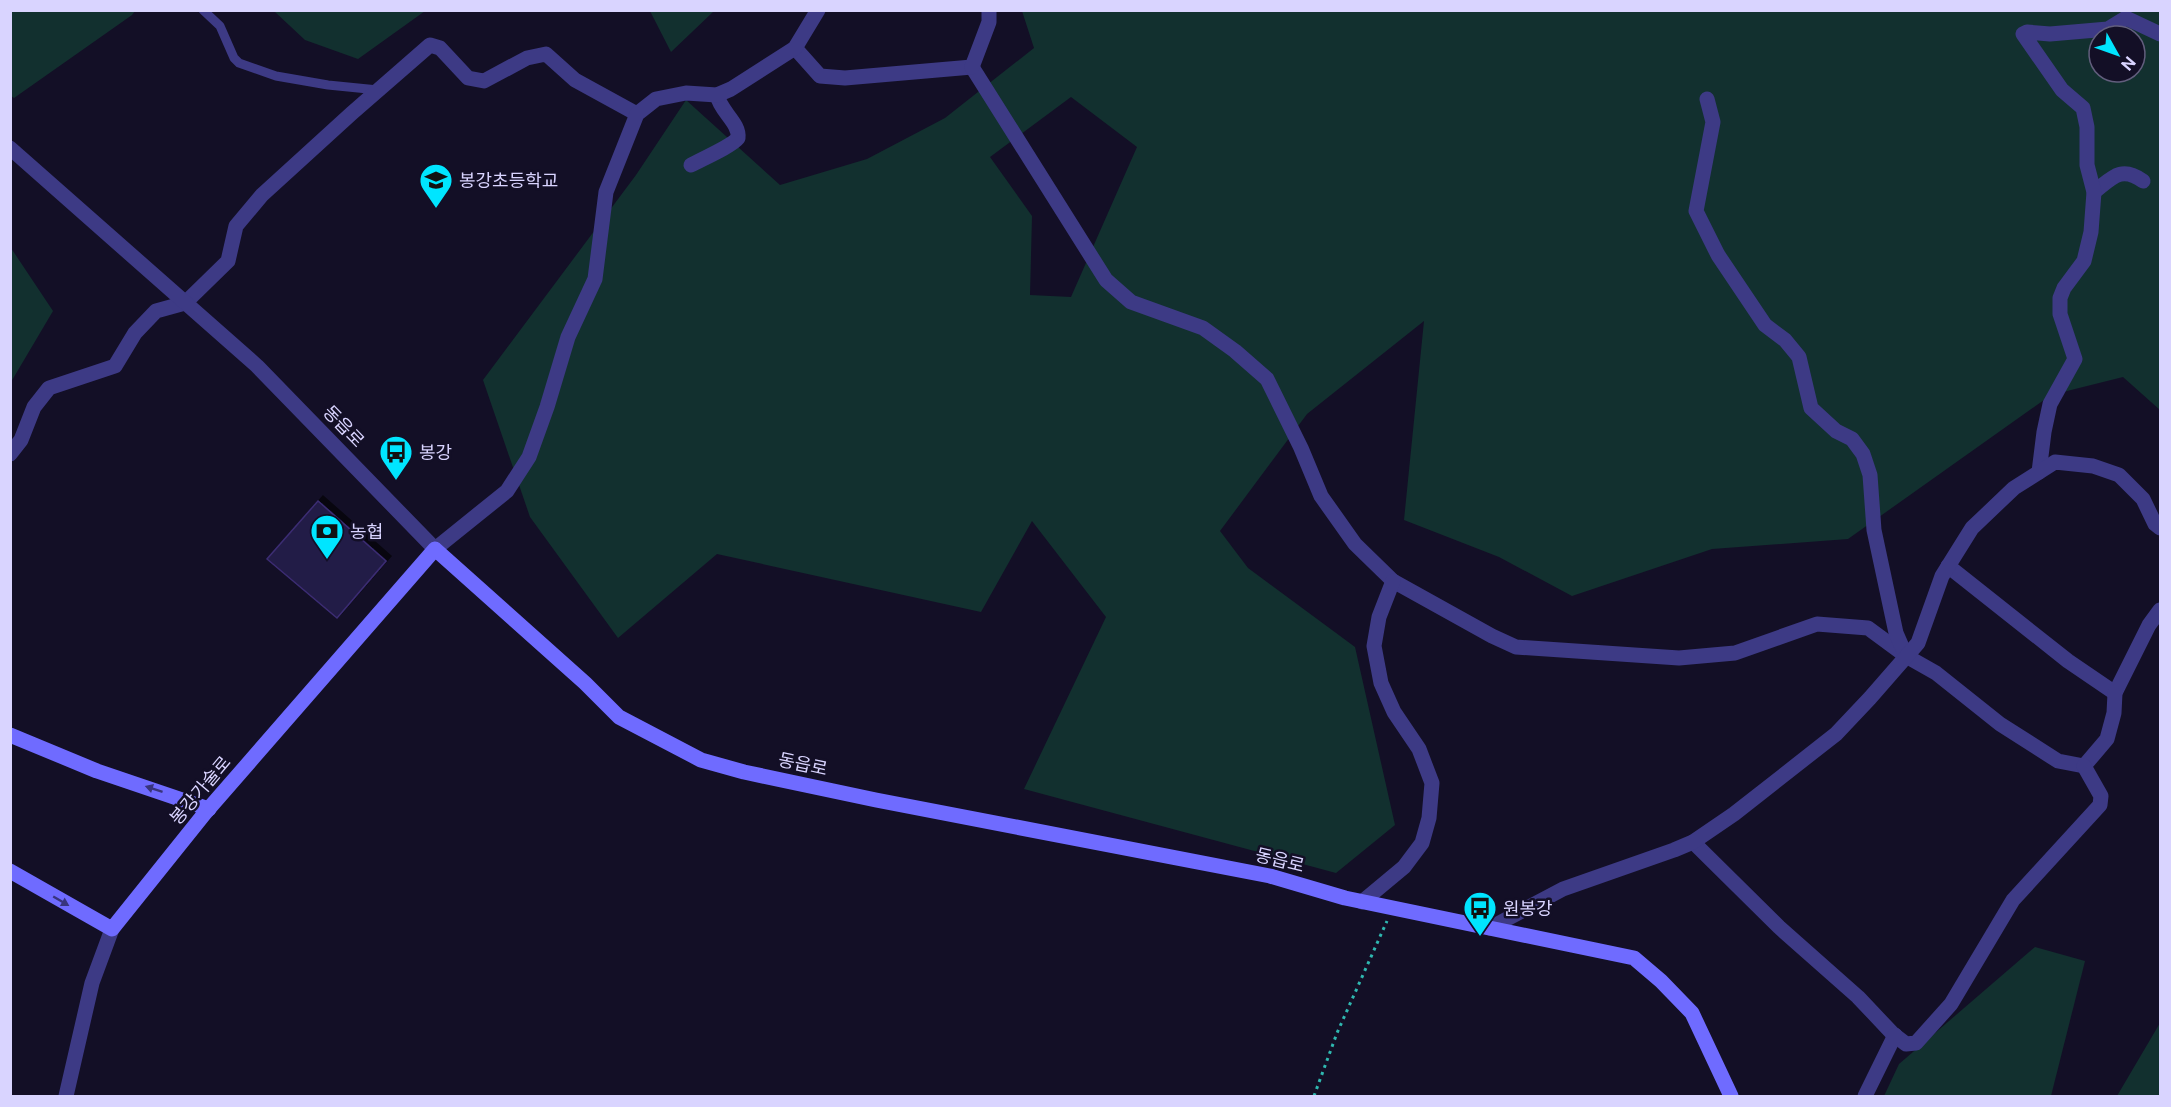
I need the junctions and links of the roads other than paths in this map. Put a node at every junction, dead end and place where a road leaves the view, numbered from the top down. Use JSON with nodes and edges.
{"nodes":[{"id":1,"x":203,"y":10,"type":"edge"},
{"id":2,"x":818,"y":10,"type":"edge"},
{"id":3,"x":989,"y":10,"type":"edge"},
{"id":4,"x":2160,"y":34,"type":"edge"},
{"id":5,"x":795,"y":48,"type":"junction"},
{"id":6,"x":972,"y":67,"type":"junction"},
{"id":7,"x":378,"y":90,"type":"junction"},
{"id":8,"x":717,"y":95,"type":"junction"},
{"id":9,"x":1707,"y":99,"type":"dead end"},
{"id":10,"x":637,"y":114,"type":"junction"},
{"id":11,"x":10,"y":148,"type":"edge"},
{"id":12,"x":691,"y":165,"type":"dead end"},
{"id":13,"x":2144,"y":181,"type":"dead end"},
{"id":14,"x":2094,"y":192,"type":"junction"},
{"id":15,"x":185,"y":303,"type":"junction"},
{"id":16,"x":10,"y":454,"type":"edge"},
{"id":17,"x":2040,"y":472,"type":"junction"},
{"id":18,"x":2143,"y":499,"type":"junction"},
{"id":19,"x":2160,"y":513,"type":"edge"},
{"id":20,"x":2160,"y":528,"type":"edge"},
{"id":21,"x":435,"y":549,"type":"junction"},
{"id":22,"x":1948,"y":566,"type":"junction"},
{"id":23,"x":1393,"y":581,"type":"junction"},
{"id":24,"x":2160,"y":610,"type":"edge"},
{"id":25,"x":1906,"y":656,"type":"junction"},
{"id":26,"x":2115,"y":693,"type":"junction"},
{"id":27,"x":10,"y":735,"type":"edge"},
{"id":28,"x":2085,"y":766,"type":"junction"},
{"id":29,"x":209,"y":809,"type":"junction"},
{"id":30,"x":1693,"y":842,"type":"junction"},
{"id":31,"x":10,"y":872,"type":"edge"},
{"id":32,"x":1362,"y":902,"type":"junction"},
{"id":33,"x":1490,"y":928,"type":"junction"},
{"id":34,"x":112,"y":929,"type":"junction"},
{"id":35,"x":1895,"y":1035,"type":"junction"},
{"id":36,"x":66,"y":1096,"type":"edge"},
{"id":37,"x":1731,"y":1096,"type":"edge"},
{"id":38,"x":1865,"y":1096,"type":"edge"}],
"edges":[{"from":1,"to":7,"type":"lane"},
{"from":2,"to":5,"type":"street"},
{"from":3,"to":6,"type":"street"},
{"from":4,"to":14,"type":"street"},
{"from":5,"to":6,"type":"street"},
{"from":5,"to":8,"type":"street"},
{"from":6,"to":23,"type":"street"},
{"from":7,"to":10,"type":"street"},
{"from":7,"to":15,"type":"street"},
{"from":8,"to":10,"type":"street"},
{"from":8,"to":12,"type":"street"},
{"from":9,"to":25,"type":"street"},
{"from":10,"to":21,"type":"street"},
{"from":11,"to":15,"type":"street","name":"동읍로"},
{"from":13,"to":14,"type":"street"},
{"from":14,"to":17,"type":"street"},
{"from":15,"to":16,"type":"street"},
{"from":15,"to":21,"type":"street","name":"동읍로"},
{"from":17,"to":18,"type":"street"},
{"from":17,"to":22,"type":"street"},
{"from":18,"to":19,"type":"street"},
{"from":18,"to":20,"type":"street"},
{"from":21,"to":29,"type":"main road","name":"봉강가술로"},
{"from":21,"to":32,"type":"main road","name":"동읍로"},
{"from":22,"to":25,"type":"street"},
{"from":22,"to":26,"type":"street"},
{"from":23,"to":25,"type":"street"},
{"from":23,"to":32,"type":"street"},
{"from":24,"to":26,"type":"street"},
{"from":25,"to":28,"type":"street"},
{"from":25,"to":30,"type":"street"},
{"from":26,"to":28,"type":"street"},
{"from":29,"to":27,"type":"main road","one_way":true},
{"from":28,"to":35,"type":"street"},
{"from":29,"to":34,"type":"main road","name":"봉강가술로"},
{"from":30,"to":33,"type":"street"},
{"from":30,"to":35,"type":"street"},
{"from":31,"to":34,"type":"main road","one_way":true},
{"from":32,"to":33,"type":"main road","name":"동읍로"},
{"from":33,"to":37,"type":"main road","name":"동읍로"},
{"from":34,"to":36,"type":"street","name":"봉강가술로"},
{"from":35,"to":38,"type":"street"}]}
